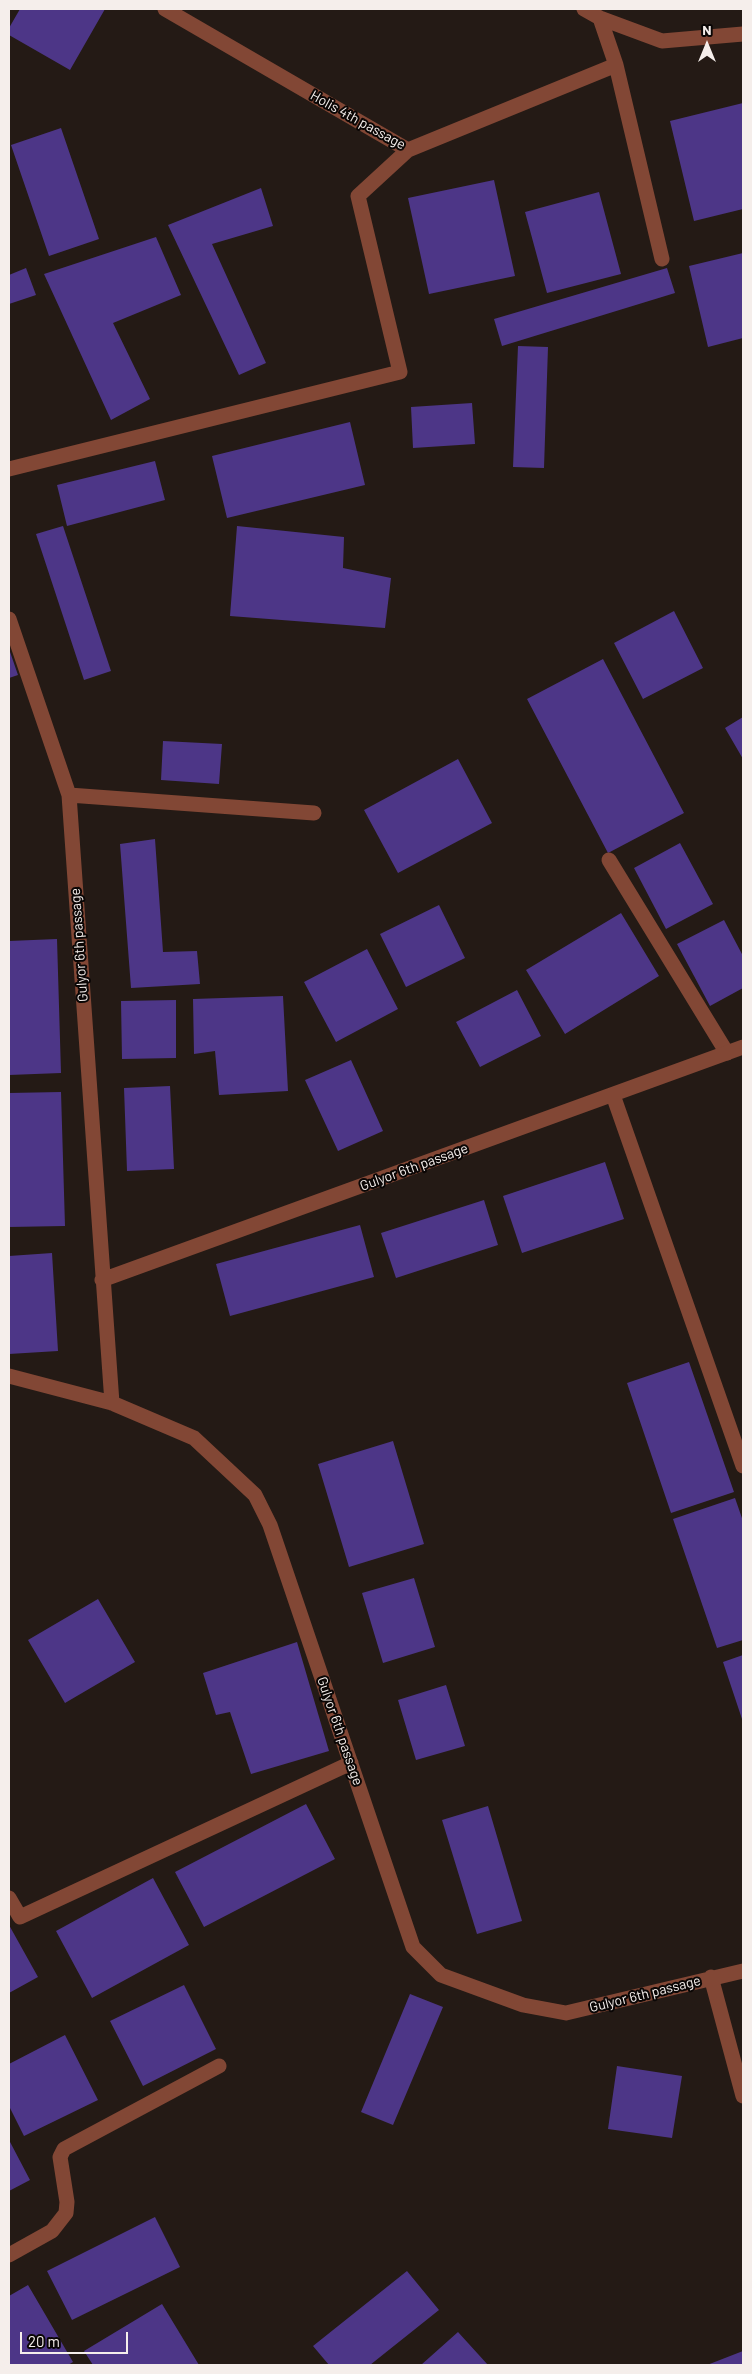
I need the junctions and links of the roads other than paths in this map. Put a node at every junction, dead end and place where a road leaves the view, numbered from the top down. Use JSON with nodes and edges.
{"nodes":[{"id":1,"x":165,"y":9,"type":"edge"},
{"id":2,"x":584,"y":9,"type":"edge"},
{"id":3,"x":600,"y":18,"type":"junction"},
{"id":4,"x":743,"y":34,"type":"edge"},
{"id":5,"x":616,"y":65,"type":"junction"},
{"id":6,"x":408,"y":150,"type":"junction"},
{"id":7,"x":662,"y":259,"type":"dead end"},
{"id":8,"x":9,"y":469,"type":"edge"},
{"id":9,"x":9,"y":619,"type":"edge"},
{"id":10,"x":69,"y":795,"type":"junction"},
{"id":11,"x":314,"y":812,"type":"dead end"},
{"id":12,"x":609,"y":860,"type":"dead end"},
{"id":13,"x":743,"y":1047,"type":"edge"},
{"id":14,"x":727,"y":1053,"type":"junction"},
{"id":15,"x":613,"y":1095,"type":"junction"},
{"id":16,"x":102,"y":1280,"type":"junction"},
{"id":17,"x":9,"y":1376,"type":"edge"},
{"id":18,"x":112,"y":1403,"type":"junction"},
{"id":19,"x":743,"y":1466,"type":"edge"},
{"id":20,"x":351,"y":1763,"type":"junction"},
{"id":21,"x":9,"y":1898,"type":"edge"},
{"id":22,"x":743,"y":1971,"type":"edge"},
{"id":23,"x":711,"y":1977,"type":"junction"},
{"id":24,"x":219,"y":2066,"type":"dead end"},
{"id":25,"x":743,"y":2096,"type":"edge"},
{"id":26,"x":9,"y":2255,"type":"edge"}],
"edges":[{"from":1,"to":6,"type":"street","name":"Holis 4th passage"},
{"from":2,"to":3,"type":"street"},
{"from":3,"to":4,"type":"street"},
{"from":3,"to":5,"type":"street"},
{"from":5,"to":6,"type":"street","name":"Holis 4th passage"},
{"from":5,"to":7,"type":"street"},
{"from":6,"to":8,"type":"street"},
{"from":9,"to":10,"type":"street","name":"Gulyor 6th passage"},
{"from":10,"to":11,"type":"street"},
{"from":10,"to":16,"type":"street","name":"Gulyor 6th passage"},
{"from":12,"to":14,"type":"street"},
{"from":13,"to":14,"type":"street","name":"Gulyor 6th passage"},
{"from":14,"to":15,"type":"street","name":"Gulyor 6th passage"},
{"from":15,"to":16,"type":"street","name":"Gulyor 6th passage"},
{"from":15,"to":19,"type":"street"},
{"from":16,"to":18,"type":"street","name":"Gulyor 6th passage"},
{"from":17,"to":18,"type":"street"},
{"from":18,"to":20,"type":"street","name":"Gulyor 6th passage"},
{"from":20,"to":21,"type":"street"},
{"from":20,"to":23,"type":"street","name":"Gulyor 6th passage"},
{"from":22,"to":23,"type":"street","name":"Gulyor 6th passage"},
{"from":23,"to":25,"type":"street","name":"Gulyor 6th passage"},
{"from":24,"to":26,"type":"street"}]}
